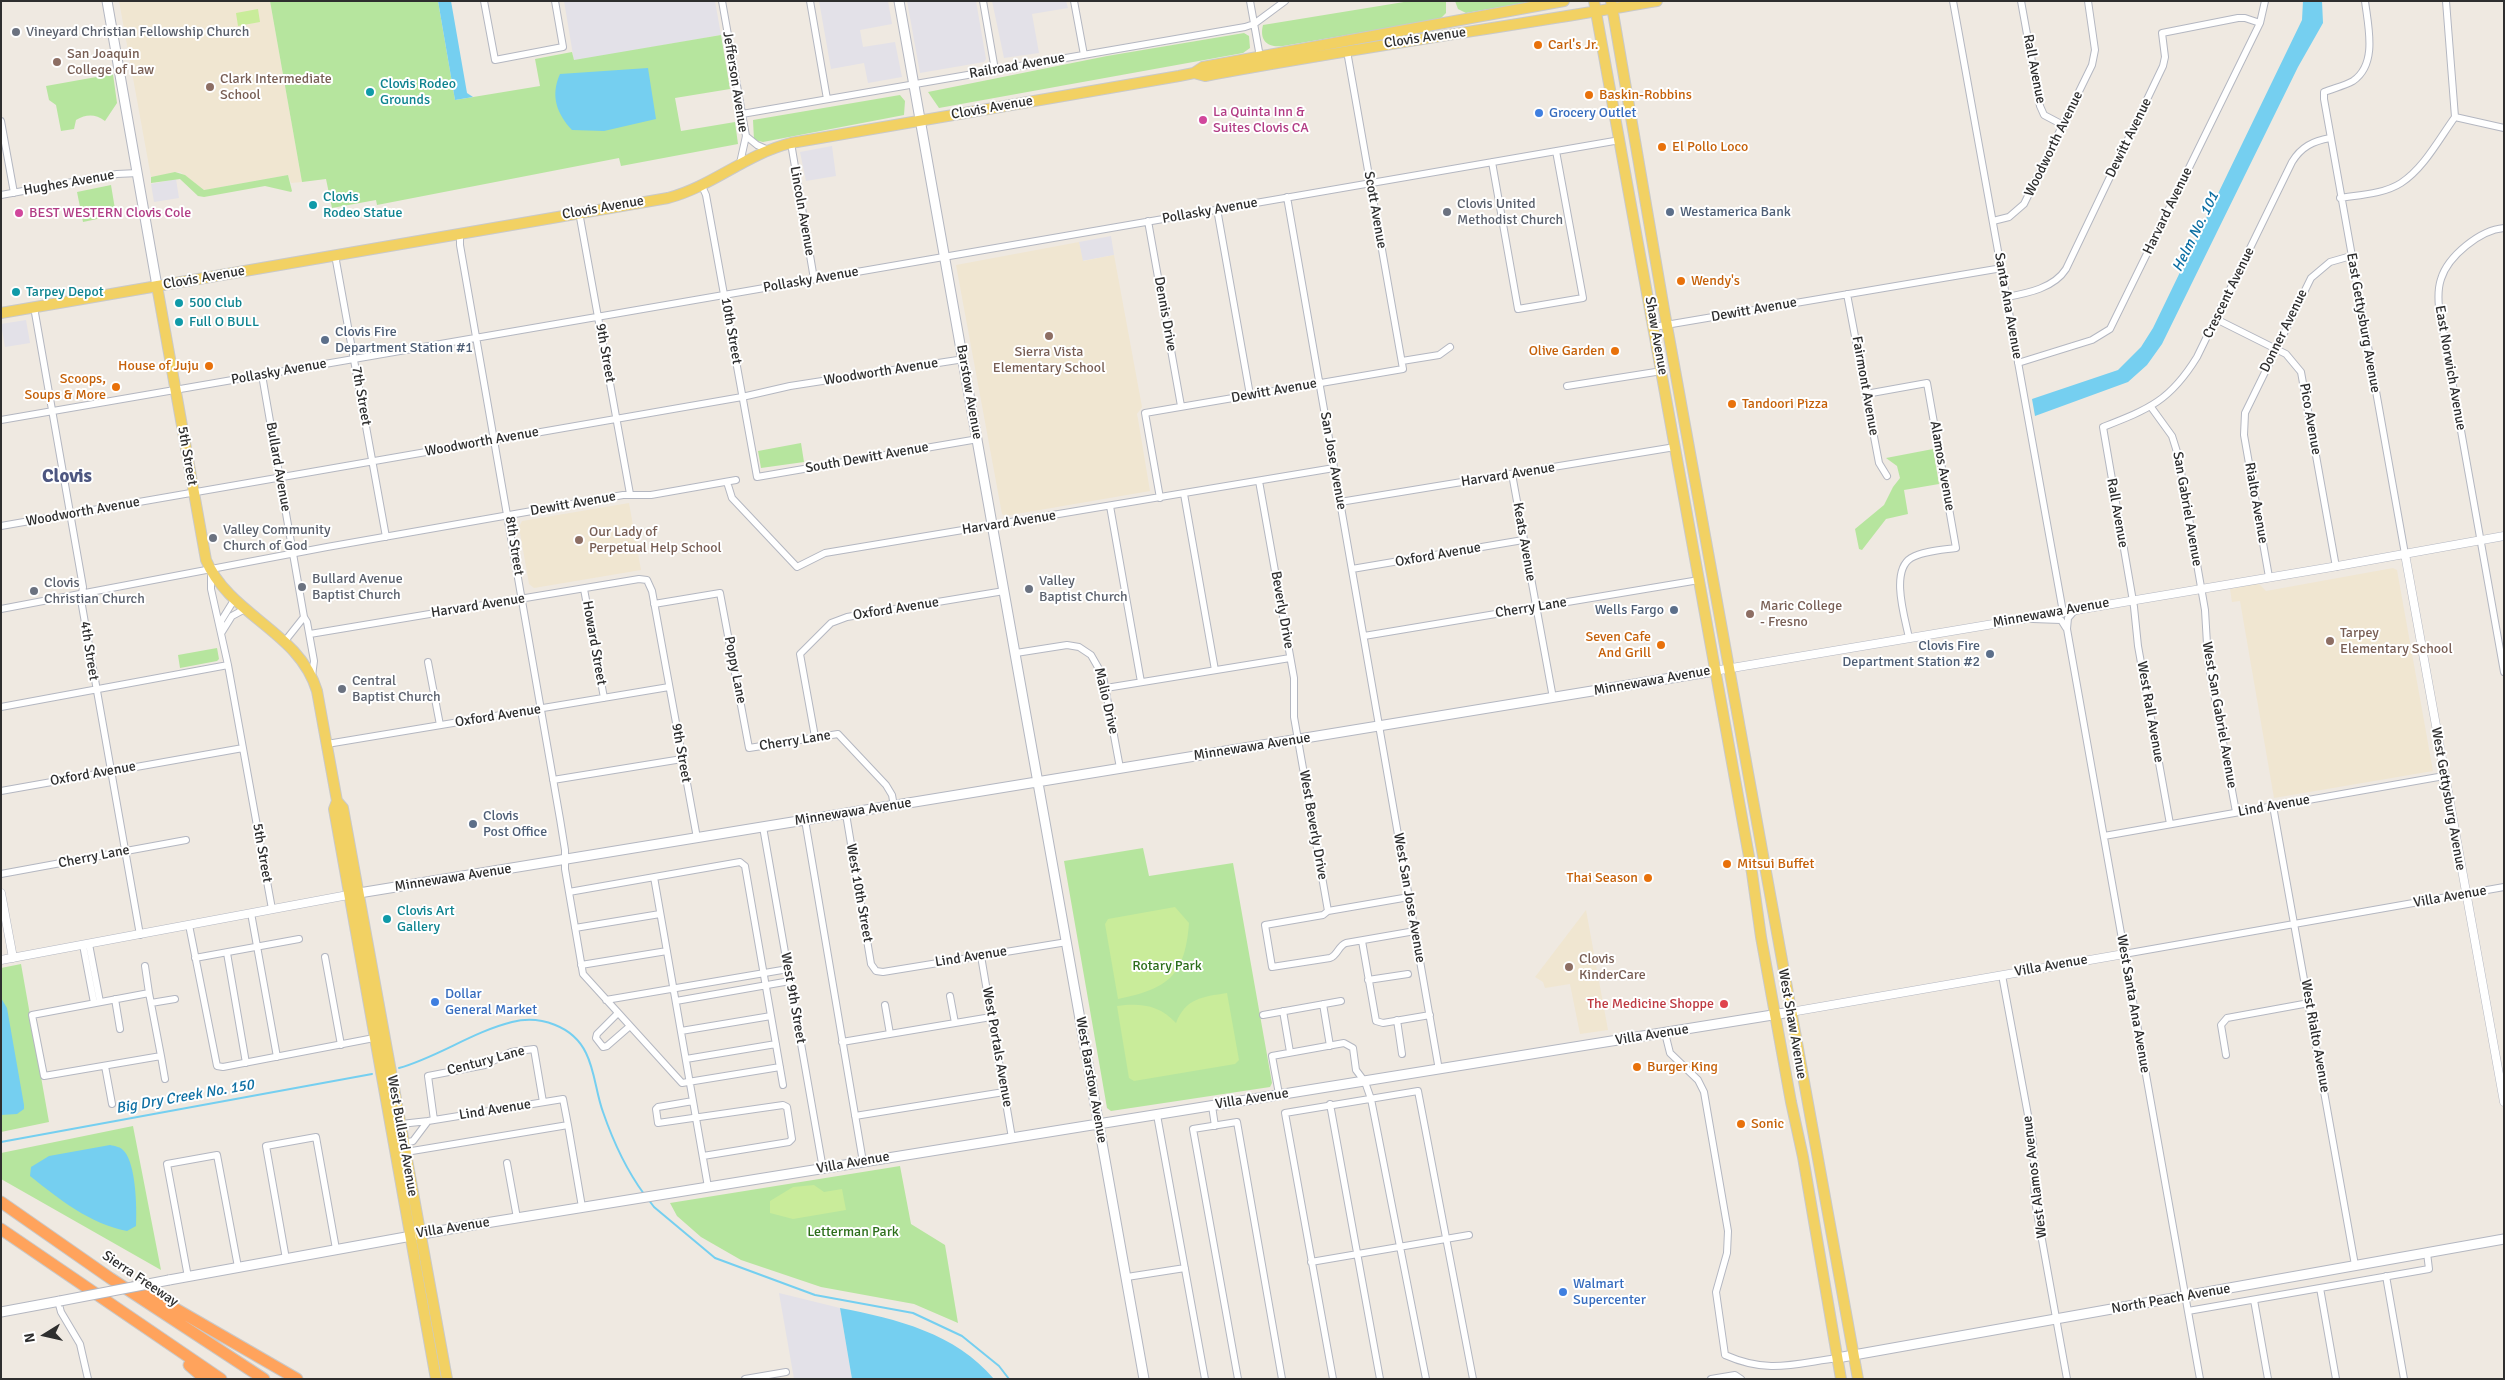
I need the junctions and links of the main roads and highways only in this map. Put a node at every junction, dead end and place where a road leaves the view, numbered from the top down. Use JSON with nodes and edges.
{"nodes":[{"id":1,"x":107,"y":1,"type":"edge"},
{"id":2,"x":899,"y":1,"type":"edge"},
{"id":3,"x":1564,"y":1,"type":"edge"},
{"id":4,"x":1657,"y":1,"type":"edge"},
{"id":5,"x":1611,"y":5,"type":"edge"},
{"id":6,"x":1595,"y":6,"type":"edge"},
{"id":7,"x":1412,"y":29,"type":"junction"},
{"id":8,"x":1347,"y":51,"type":"junction"},
{"id":9,"x":1262,"y":61,"type":"junction"},
{"id":10,"x":1194,"y":73,"type":"junction"},
{"id":11,"x":1607,"y":77,"type":"junction"},
{"id":12,"x":920,"y":121,"type":"junction"},
{"id":13,"x":1633,"y":136,"type":"junction"},
{"id":14,"x":1620,"y":140,"type":"junction"},
{"id":15,"x":1644,"y":201,"type":"junction"},
{"id":16,"x":157,"y":286,"type":"junction"},
{"id":17,"x":1,"y":313,"type":"edge"},
{"id":18,"x":1662,"y":371,"type":"junction"},
{"id":19,"x":1687,"y":441,"type":"junction"},
{"id":20,"x":1675,"y":447,"type":"junction"},
{"id":21,"x":1693,"y":473,"type":"junction"},
{"id":22,"x":211,"y":570,"type":"joint"},
{"id":23,"x":1730,"y":668,"type":"joint"},
{"id":24,"x":1714,"y":671,"type":"junction"},
{"id":25,"x":1732,"y":769,"type":"junction"},
{"id":26,"x":1039,"y":782,"type":"junction"},
{"id":27,"x":337,"y":801,"type":"junction"},
{"id":28,"x":1759,"y":841,"type":"junction"},
{"id":29,"x":1747,"y":847,"type":"junction"},
{"id":30,"x":359,"y":894,"type":"junction"},
{"id":31,"x":348,"y":895,"type":"junction"},
{"id":32,"x":1771,"y":906,"type":"junction"},
{"id":33,"x":355,"y":933,"type":"junction"},
{"id":34,"x":375,"y":981,"type":"junction"},
{"id":35,"x":1791,"y":1012,"type":"junction"},
{"id":36,"x":1775,"y":1015,"type":"junction"},
{"id":37,"x":374,"y":1038,"type":"junction"},
{"id":38,"x":394,"y":1091,"type":"junction"},
{"id":39,"x":1099,"y":1124,"type":"junction"},
{"id":40,"x":1808,"y":1186,"type":"junction"},
{"id":41,"x":1,"y":1202,"type":"edge"},
{"id":42,"x":1,"y":1229,"type":"edge"},
{"id":43,"x":415,"y":1234,"type":"junction"},
{"id":44,"x":2504,"y":1239,"type":"edge"},
{"id":45,"x":59,"y":1242,"type":"junction"},
{"id":46,"x":1831,"y":1242,"type":"junction"},
{"id":47,"x":1,"y":1312,"type":"edge"},
{"id":48,"x":427,"y":1330,"type":"junction"},
{"id":49,"x":156,"y":1336,"type":"junction"},
{"id":50,"x":1854,"y":1355,"type":"junction"},
{"id":51,"x":1837,"y":1358,"type":"junction"},
{"id":52,"x":205,"y":1379,"type":"edge"},
{"id":53,"x":221,"y":1379,"type":"edge"},
{"id":54,"x":264,"y":1379,"type":"edge"},
{"id":55,"x":297,"y":1379,"type":"edge"},
{"id":56,"x":436,"y":1379,"type":"edge"},
{"id":57,"x":442,"y":1379,"type":"edge"},
{"id":58,"x":447,"y":1379,"type":"edge"},
{"id":59,"x":1144,"y":1379,"type":"edge"},
{"id":60,"x":1841,"y":1379,"type":"edge"},
{"id":61,"x":1858,"y":1379,"type":"edge"}],
"edges":[{"from":1,"to":16,"type":"main road","name":"5th Street"},
{"from":2,"to":12,"type":"main road","name":"Barstow Avenue"},
{"from":3,"to":7,"type":"main road","name":"Clovis Avenue"},
{"from":4,"to":5,"type":"main road","name":"Clovis Avenue"},
{"from":5,"to":6,"type":"main road","name":"Clovis Avenue"},
{"from":5,"to":13,"type":"main road","name":"Shaw Avenue"},
{"from":6,"to":8,"type":"main road","name":"Clovis Avenue"},
{"from":6,"to":11,"type":"main road","name":"Shaw Avenue"},
{"from":7,"to":8,"type":"main road"},
{"from":7,"to":9,"type":"main road","name":"Clovis Avenue"},
{"from":8,"to":9,"type":"main road","name":"Clovis Avenue"},
{"from":9,"to":10,"type":"main road","name":"Clovis Avenue"},
{"from":9,"to":10,"type":"main road","name":"Clovis Avenue"},
{"from":10,"to":12,"type":"main road","name":"Clovis Avenue"},
{"from":11,"to":13,"type":"main road"},
{"from":11,"to":14,"type":"main road","name":"Shaw Avenue"},
{"from":12,"to":16,"type":"main road","name":"Clovis Avenue"},
{"from":12,"to":26,"type":"main road","name":"Barstow Avenue"},
{"from":13,"to":15,"type":"main road","name":"Shaw Avenue"},
{"from":14,"to":15,"type":"main road"},
{"from":14,"to":18,"type":"main road","name":"Shaw Avenue"},
{"from":15,"to":19,"type":"main road","name":"Shaw Avenue"},
{"from":16,"to":17,"type":"main road","name":"Clovis Avenue"},
{"from":16,"to":22,"type":"main road","name":"5th Street"},
{"from":18,"to":19,"type":"main road"},
{"from":18,"to":20,"type":"main road","name":"Shaw Avenue"},
{"from":19,"to":21,"type":"main road","name":"Shaw Avenue"},
{"from":20,"to":21,"type":"main road"},
{"from":20,"to":24,"type":"main road","name":"Shaw Avenue"},
{"from":21,"to":23,"type":"main road","name":"Shaw Avenue"},
{"from":22,"to":27,"type":"main road","name":"Bullard Avenue"},
{"from":23,"to":28,"type":"main road","name":"West Shaw Avenue"},
{"from":24,"to":25,"type":"main road","name":"West Shaw Avenue"},
{"from":24,"to":26,"type":"main road","name":"Minnewawa Avenue"},
{"from":25,"to":28,"type":"main road"},
{"from":25,"to":29,"type":"main road","name":"West Shaw Avenue"},
{"from":26,"to":30,"type":"main road","name":"Minnewawa Avenue"},
{"from":26,"to":39,"type":"main road","name":"West Barstow Avenue"},
{"from":27,"to":30,"type":"main road","name":"Bullard Avenue"},
{"from":27,"to":31,"type":"main road","name":"Bullard Avenue"},
{"from":28,"to":32,"type":"main road","name":"West Shaw Avenue"},
{"from":29,"to":32,"type":"main road"},
{"from":29,"to":36,"type":"main road","name":"West Shaw Avenue"},
{"from":30,"to":31,"type":"main road","name":"Minnewawa Avenue"},
{"from":30,"to":34,"type":"main road","name":"West Bullard Avenue"},
{"from":31,"to":33,"type":"main road","name":"West Bullard Avenue"},
{"from":32,"to":35,"type":"main road","name":"West Shaw Avenue"},
{"from":33,"to":34,"type":"main road"},
{"from":33,"to":37,"type":"main road","name":"West Bullard Avenue"},
{"from":34,"to":38,"type":"main road","name":"West Bullard Avenue"},
{"from":35,"to":36,"type":"main road","name":"Villa Avenue"},
{"from":35,"to":46,"type":"main road","name":"West Shaw Avenue"},
{"from":36,"to":39,"type":"main road","name":"Villa Avenue"},
{"from":36,"to":40,"type":"main road","name":"West Shaw Avenue"},
{"from":37,"to":38,"type":"main road"},
{"from":37,"to":43,"type":"main road","name":"West Bullard Avenue"},
{"from":38,"to":43,"type":"main road","name":"West Bullard Avenue"},
{"from":39,"to":43,"type":"main road","name":"Villa Avenue"},
{"from":39,"to":59,"type":"main road","name":"West Barstow Avenue"},
{"from":40,"to":46,"type":"main road"},
{"from":40,"to":51,"type":"main road","name":"West Shaw Avenue"},
{"from":41,"to":45,"type":"highway","name":"Sierra Freeway"},
{"from":42,"to":49,"type":"highway"},
{"from":43,"to":47,"type":"main road","name":"Villa Avenue","bridge":true},
{"from":43,"to":48,"type":"main road","name":"West Bullard Avenue"},
{"from":43,"to":58,"type":"main road","name":"West Bullard Avenue"},
{"from":44,"to":50,"type":"main road","name":"North Peach Avenue"},
{"from":45,"to":54,"type":"highway","name":"Sierra Freeway"},
{"from":45,"to":55,"type":"highway"},
{"from":46,"to":50,"type":"main road","name":"West Shaw Avenue"},
{"from":48,"to":56,"type":"main road","name":"West Bullard Avenue"},
{"from":48,"to":57,"type":"main road"},
{"from":49,"to":52,"type":"highway"},
{"from":49,"to":53,"type":"highway"},
{"from":50,"to":51,"type":"main road","name":"North Peach Avenue"},
{"from":50,"to":61,"type":"main road","name":"West Shaw Avenue"},
{"from":51,"to":60,"type":"main road","name":"West Shaw Avenue"}]}
